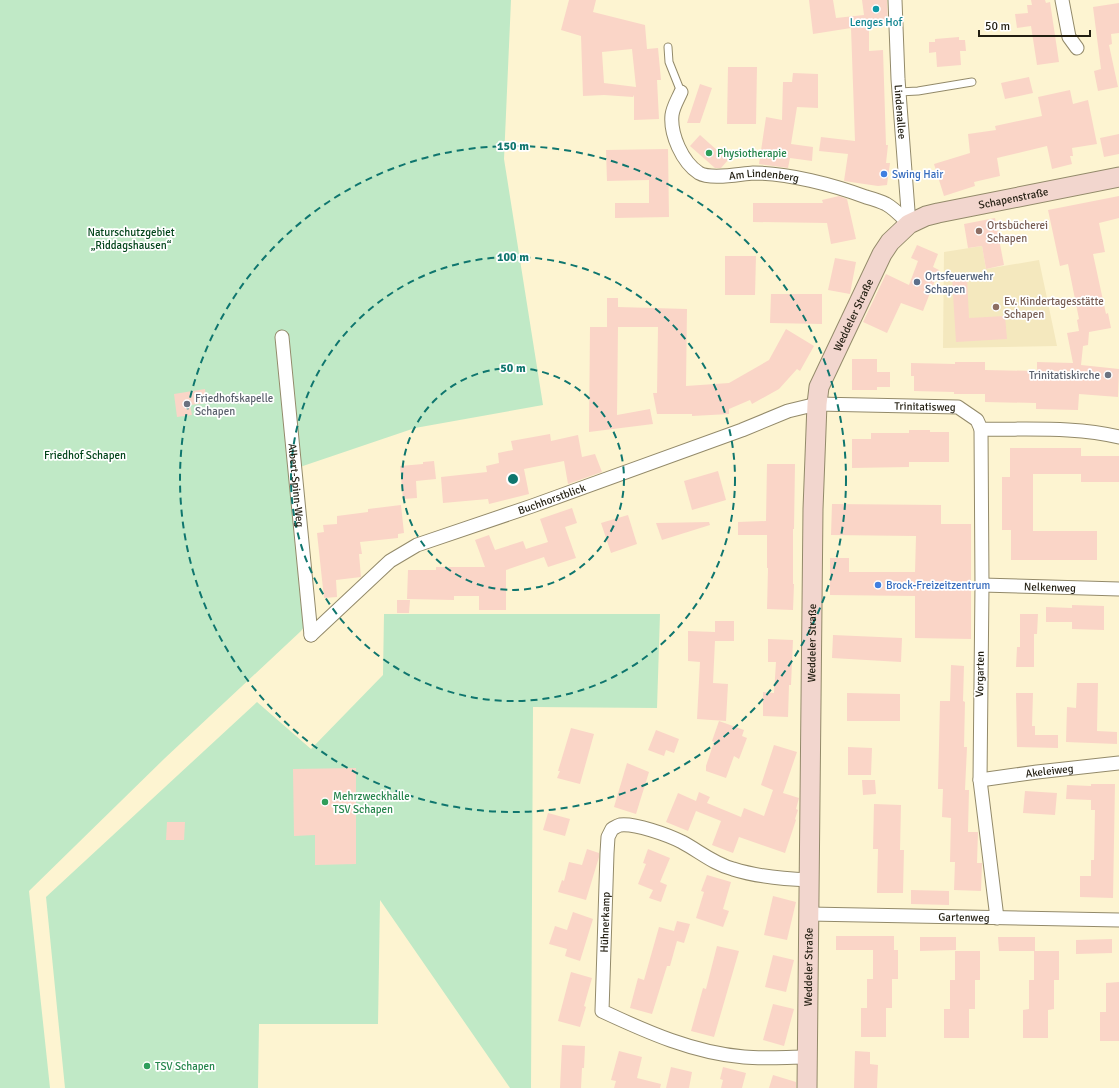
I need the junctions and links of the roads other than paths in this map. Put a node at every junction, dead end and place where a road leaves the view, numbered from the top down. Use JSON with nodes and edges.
{"nodes":[{"id":1,"x":895,"y":0,"type":"edge"},
{"id":2,"x":1062,"y":0,"type":"edge"},
{"id":3,"x":668,"y":47,"type":"dead end"},
{"id":4,"x":1076,"y":48,"type":"dead end"},
{"id":5,"x":972,"y":82,"type":"dead end"},
{"id":6,"x":681,"y":92,"type":"joint"},
{"id":7,"x":899,"y":92,"type":"junction"},
{"id":8,"x":1119,"y":177,"type":"edge"},
{"id":9,"x":909,"y":224,"type":"junction"},
{"id":10,"x":282,"y":337,"type":"dead end"},
{"id":11,"x":817,"y":404,"type":"junction"},
{"id":12,"x":981,"y":429,"type":"junction"},
{"id":13,"x":1119,"y":437,"type":"edge"},
{"id":14,"x":982,"y":585,"type":"junction"},
{"id":15,"x":1119,"y":589,"type":"edge"},
{"id":16,"x":310,"y":635,"type":"joint"},
{"id":17,"x":1119,"y":763,"type":"edge"},
{"id":18,"x":980,"y":780,"type":"junction"},
{"id":19,"x":809,"y":880,"type":"junction"},
{"id":20,"x":809,"y":914,"type":"junction"},
{"id":21,"x":997,"y":918,"type":"junction"},
{"id":22,"x":1119,"y":920,"type":"edge"},
{"id":23,"x":808,"y":1056,"type":"junction"},
{"id":24,"x":807,"y":1088,"type":"edge"}],
"edges":[{"from":1,"to":7,"type":"street","name":"Lindenallee"},
{"from":2,"to":4,"type":"street"},
{"from":3,"to":6,"type":"lane"},
{"from":5,"to":7,"type":"lane"},
{"from":6,"to":9,"type":"street","name":"Am Lindenberg"},
{"from":7,"to":9,"type":"street","name":"Lindenallee"},
{"from":8,"to":9,"type":"street","name":"Schapenstraße"},
{"from":9,"to":11,"type":"street","name":"Weddeler Straße"},
{"from":10,"to":16,"type":"street","name":"Albert-Spinn-Weg"},
{"from":11,"to":12,"type":"street","name":"Trinitatisweg"},
{"from":11,"to":16,"type":"street","name":"Buchhorstblick"},
{"from":11,"to":19,"type":"street","name":"Weddeler Straße"},
{"from":12,"to":13,"type":"street"},
{"from":12,"to":14,"type":"street","name":"Vorgarten"},
{"from":14,"to":15,"type":"street","name":"Nelkenweg"},
{"from":14,"to":18,"type":"street","name":"Vorgarten"},
{"from":17,"to":18,"type":"street","name":"Akeleiweg"},
{"from":18,"to":21,"type":"street","name":"Vorgarten"},
{"from":19,"to":20,"type":"street","name":"Weddeler Straße"},
{"from":19,"to":23,"type":"street","name":"Hühnerkamp"},
{"from":20,"to":21,"type":"street","name":"Gartenweg"},
{"from":20,"to":23,"type":"street","name":"Weddeler Straße"},
{"from":21,"to":22,"type":"street","name":"Gartenweg"},
{"from":23,"to":24,"type":"street","name":"Weddeler Straße"}]}
